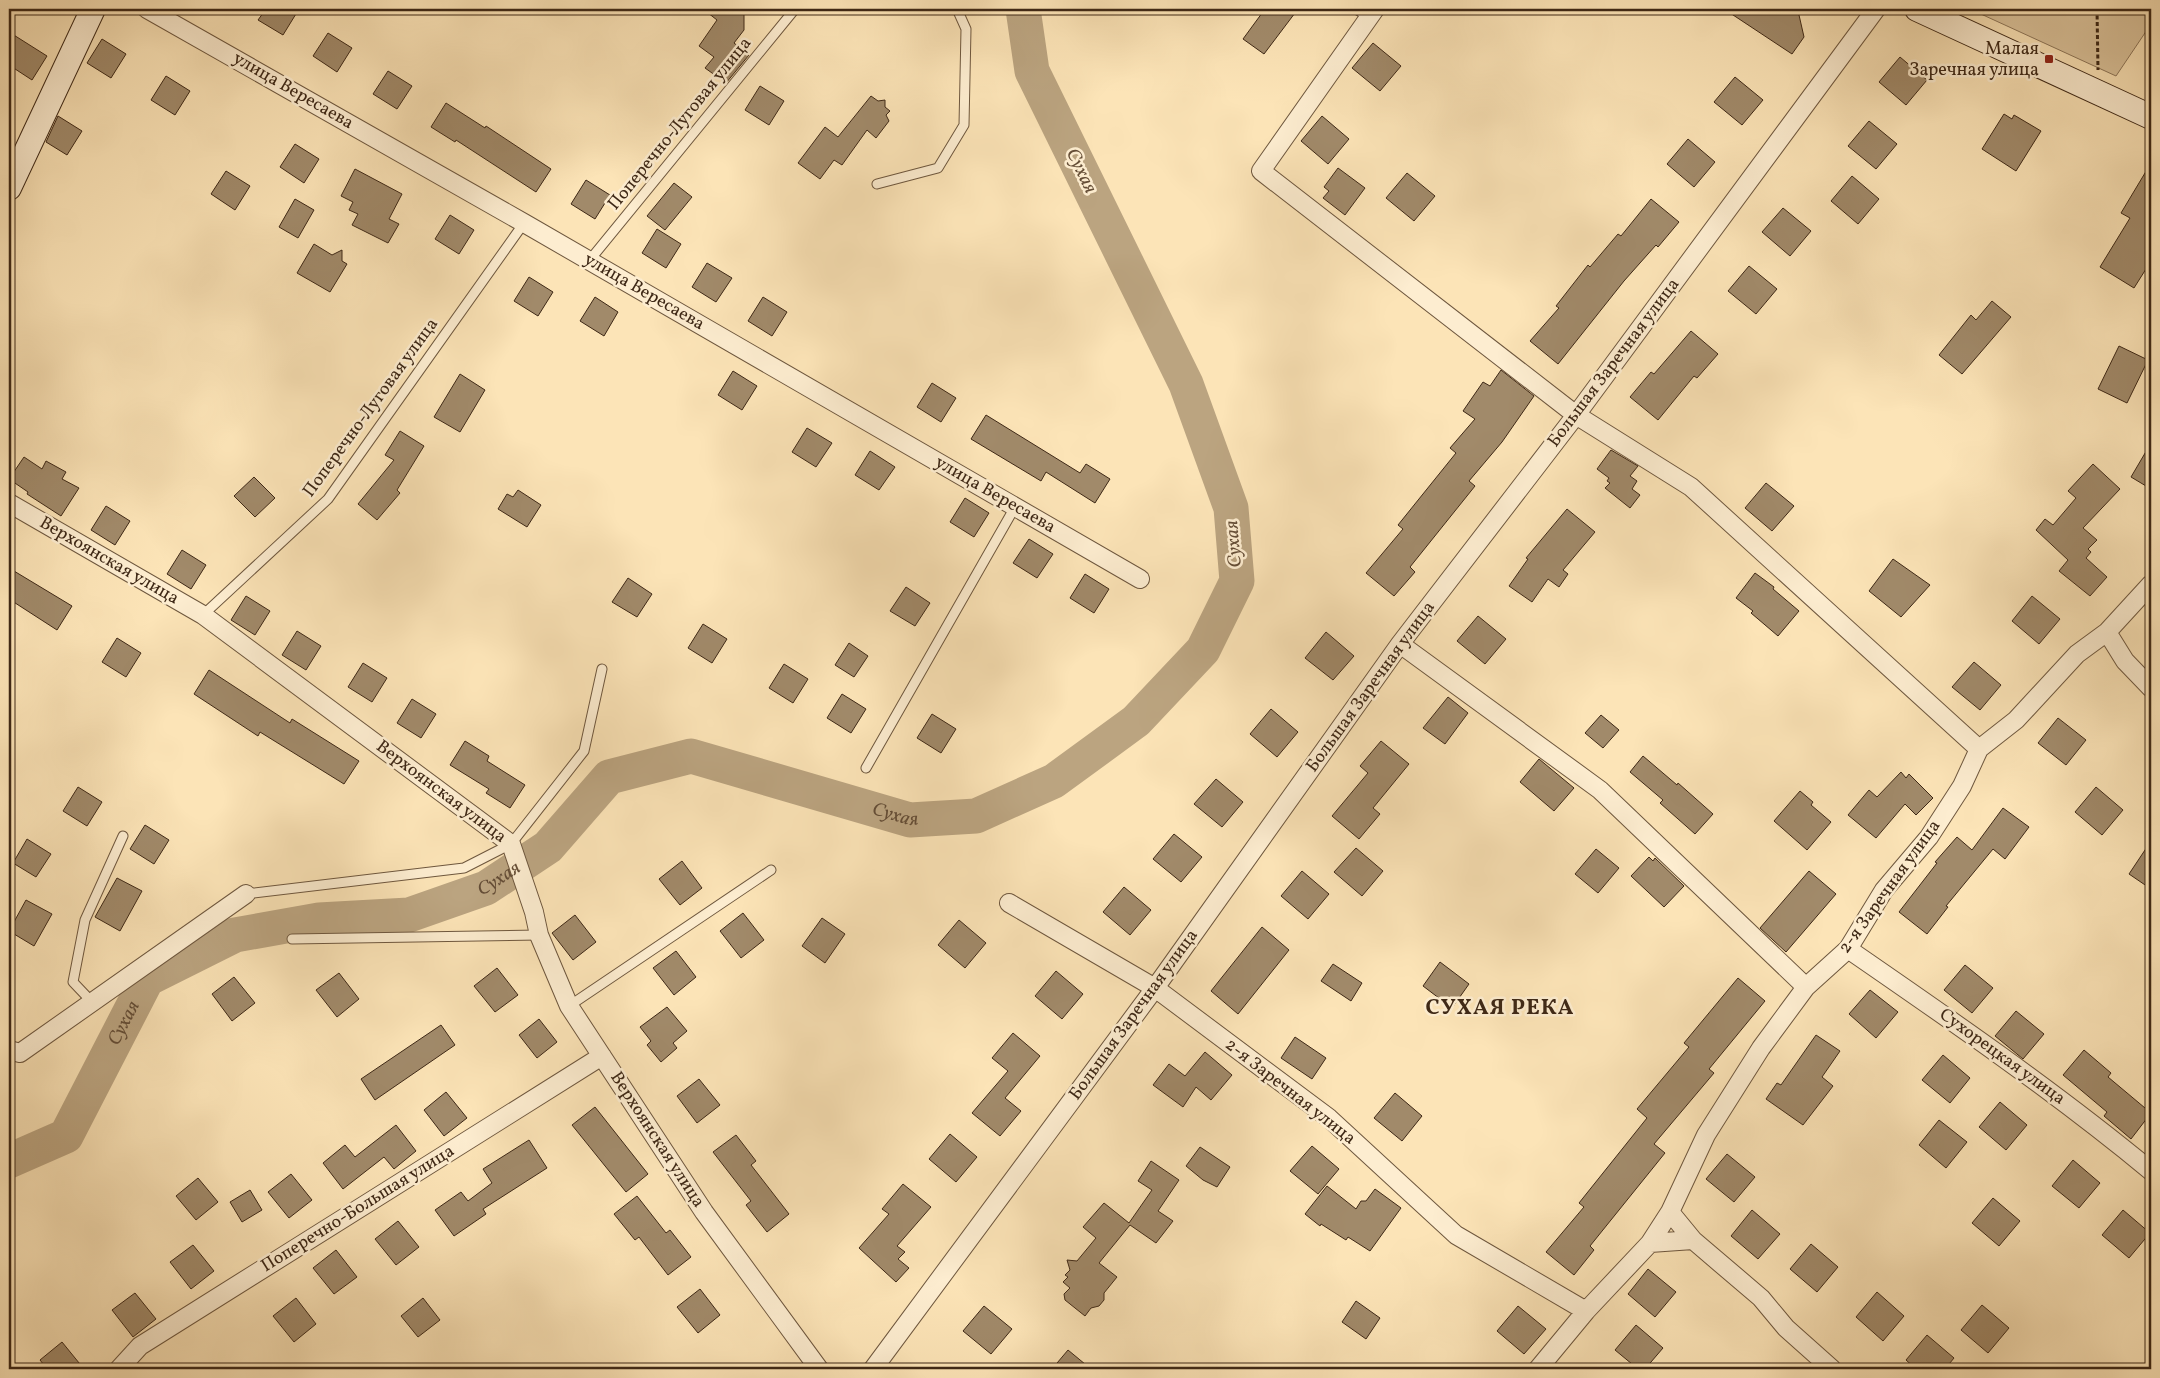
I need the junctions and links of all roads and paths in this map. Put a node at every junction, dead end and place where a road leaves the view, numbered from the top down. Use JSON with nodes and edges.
{"nodes":[{"id":1,"x":93,"y":9,"type":"edge"},
{"id":2,"x":147,"y":9,"type":"edge"},
{"id":3,"x":795,"y":9,"type":"edge"},
{"id":4,"x":957,"y":9,"type":"edge"},
{"id":5,"x":1876,"y":9,"type":"edge"},
{"id":6,"x":1917,"y":9,"type":"edge"},
{"id":7,"x":2097,"y":9,"type":"edge"},
{"id":8,"x":1367,"y":11,"type":"edge"},
{"id":9,"x":2089,"y":70,"type":"dead end"},
{"id":10,"x":2151,"y":117,"type":"edge"},
{"id":11,"x":877,"y":184,"type":"dead end"},
{"id":12,"x":9,"y":188,"type":"edge"},
{"id":13,"x":524,"y":223,"type":"junction"},
{"id":14,"x":590,"y":261,"type":"junction"},
{"id":15,"x":1576,"y":415,"type":"junction"},
{"id":16,"x":9,"y":503,"type":"edge"},
{"id":17,"x":1015,"y":507,"type":"junction"},
{"id":18,"x":1140,"y":578,"type":"dead end"},
{"id":19,"x":2151,"y":584,"type":"edge"},
{"id":20,"x":202,"y":615,"type":"junction"},
{"id":21,"x":2107,"y":632,"type":"junction"},
{"id":22,"x":1400,"y":644,"type":"junction"},
{"id":23,"x":602,"y":669,"type":"dead end"},
{"id":24,"x":2151,"y":688,"type":"edge"},
{"id":25,"x":1979,"y":749,"type":"junction"},
{"id":26,"x":866,"y":768,"type":"dead end"},
{"id":27,"x":123,"y":836,"type":"dead end"},
{"id":28,"x":511,"y":844,"type":"junction"},
{"id":29,"x":771,"y":870,"type":"dead end"},
{"id":30,"x":246,"y":894,"type":"joint"},
{"id":31,"x":1009,"y":903,"type":"dead end"},
{"id":32,"x":539,"y":934,"type":"junction"},
{"id":33,"x":292,"y":939,"type":"dead end"},
{"id":34,"x":1848,"y":949,"type":"junction"},
{"id":35,"x":1806,"y":987,"type":"junction"},
{"id":36,"x":1155,"y":988,"type":"junction"},
{"id":37,"x":92,"y":1002,"type":"junction"},
{"id":38,"x":569,"y":1006,"type":"junction"},
{"id":39,"x":9,"y":1050,"type":"edge"},
{"id":40,"x":602,"y":1056,"type":"junction"},
{"id":41,"x":2151,"y":1171,"type":"edge"},
{"id":42,"x":1670,"y":1212,"type":"junction"},
{"id":43,"x":1693,"y":1240,"type":"junction"},
{"id":44,"x":1650,"y":1243,"type":"junction"},
{"id":45,"x":1586,"y":1311,"type":"junction"},
{"id":46,"x":119,"y":1369,"type":"edge"},
{"id":47,"x":819,"y":1369,"type":"edge"},
{"id":48,"x":873,"y":1369,"type":"edge"},
{"id":49,"x":1538,"y":1369,"type":"edge"},
{"id":50,"x":1832,"y":1369,"type":"edge"}],
"edges":[{"from":1,"to":12,"type":"main road"},
{"from":2,"to":13,"type":"street","name":"улица Вересаева"},
{"from":3,"to":14,"type":"lane","name":"Поперечно-Луговая улица"},
{"from":4,"to":11,"type":"lane"},
{"from":5,"to":15,"type":"street","name":"Большая Заречная улица"},
{"from":6,"to":10,"type":"main road"},
{"from":7,"to":9,"type":"path"},
{"from":8,"to":15,"type":"street"},
{"from":13,"to":14,"type":"street","name":"улица Вересаева"},
{"from":13,"to":20,"type":"lane","name":"Поперечно-Луговая улица"},
{"from":14,"to":17,"type":"street","name":"улица Вересаева"},
{"from":15,"to":22,"type":"street","name":"Большая Заречная улица"},
{"from":15,"to":25,"type":"street"},
{"from":16,"to":20,"type":"street","name":"Верхоянская улица"},
{"from":17,"to":18,"type":"street","name":"улица Вересаева"},
{"from":17,"to":26,"type":"lane"},
{"from":19,"to":21,"type":"street","name":"2-я Заречная улица"},
{"from":20,"to":28,"type":"street","name":"Верхоянская улица"},
{"from":21,"to":24,"type":"street"},
{"from":21,"to":25,"type":"street","name":"2-я Заречная улица"},
{"from":22,"to":35,"type":"street"},
{"from":22,"to":36,"type":"street","name":"Большая Заречная улица"},
{"from":23,"to":28,"type":"lane"},
{"from":25,"to":34,"type":"street","name":"2-я Заречная улица"},
{"from":27,"to":37,"type":"lane"},
{"from":28,"to":30,"type":"lane"},
{"from":28,"to":32,"type":"street","name":"Верхоянская улица"},
{"from":29,"to":38,"type":"lane"},
{"from":30,"to":37,"type":"street"},
{"from":31,"to":36,"type":"street","name":"2-я Заречная улица"},
{"from":32,"to":33,"type":"lane"},
{"from":32,"to":38,"type":"street","name":"Верхоянская улица"},
{"from":34,"to":35,"type":"street","name":"2-я Заречная улица"},
{"from":34,"to":41,"type":"street","name":"Сухорецкая улица"},
{"from":35,"to":42,"type":"street","name":"2-я Заречная улица"},
{"from":36,"to":45,"type":"street","name":"2-я Заречная улица"},
{"from":36,"to":48,"type":"street","name":"Большая Заречная улица"},
{"from":37,"to":39,"type":"street"},
{"from":38,"to":40,"type":"street","name":"Верхоянская улица"},
{"from":40,"to":46,"type":"street","name":"Поперечно-Большая улица"},
{"from":40,"to":47,"type":"street","name":"Верхоянская улица"},
{"from":42,"to":43,"type":"street"},
{"from":42,"to":44,"type":"street","name":"2-я Заречная улица"},
{"from":43,"to":44,"type":"street"},
{"from":43,"to":50,"type":"street"},
{"from":44,"to":45,"type":"street","name":"2-я Заречная улица"},
{"from":45,"to":49,"type":"street","name":"2-я Заречная улица"}]}
